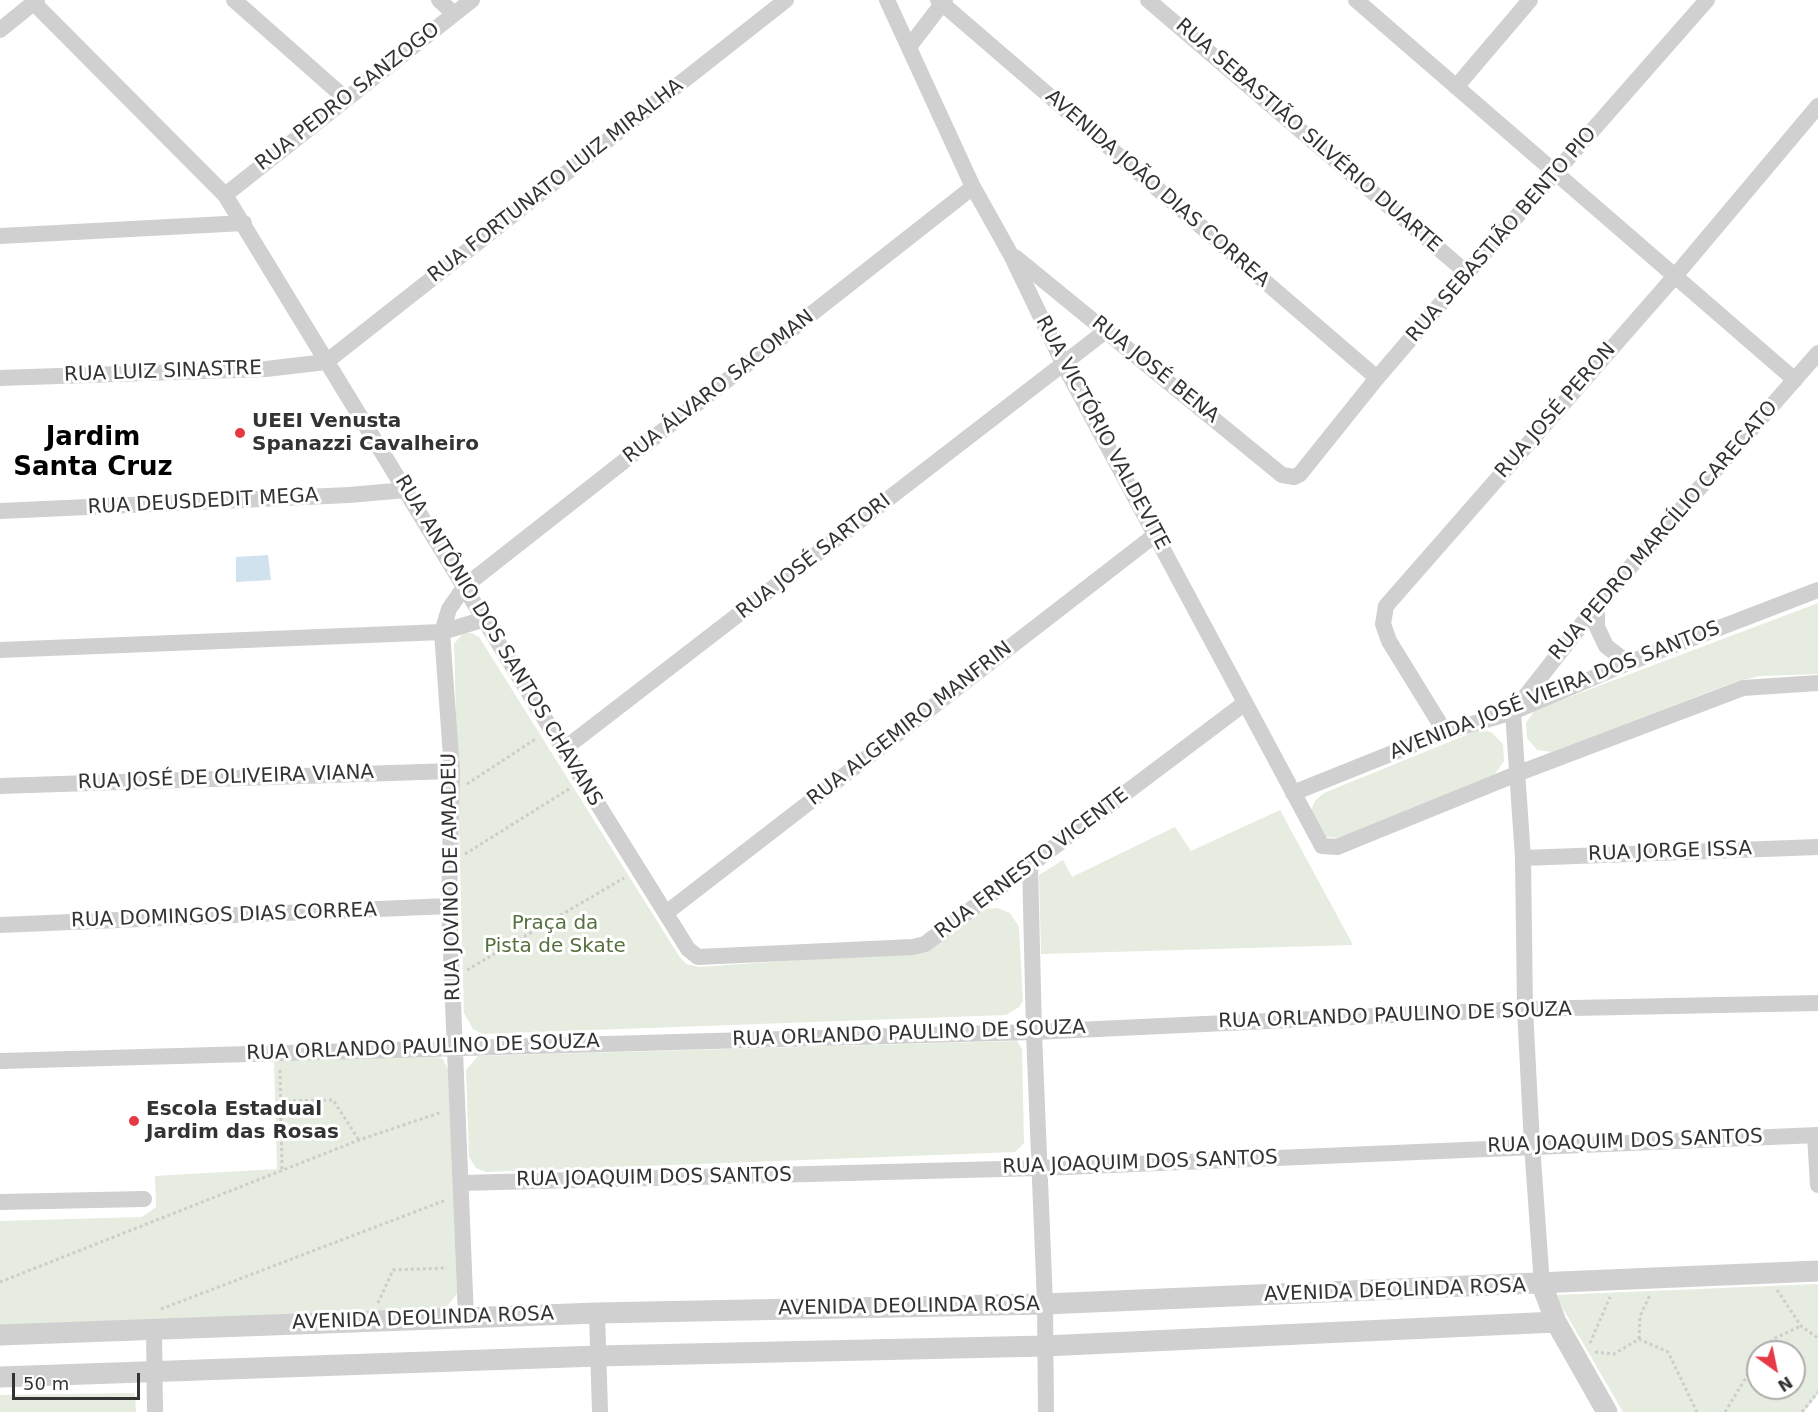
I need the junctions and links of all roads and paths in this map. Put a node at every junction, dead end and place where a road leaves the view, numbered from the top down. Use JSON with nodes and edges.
{"nodes":[{"id":1,"x":234,"y":0,"type":"edge"},
{"id":2,"x":439,"y":0,"type":"edge"},
{"id":3,"x":472,"y":0,"type":"edge"},
{"id":4,"x":786,"y":0,"type":"edge"},
{"id":5,"x":887,"y":0,"type":"edge"},
{"id":6,"x":1148,"y":0,"type":"edge"},
{"id":7,"x":1356,"y":0,"type":"edge"},
{"id":8,"x":1530,"y":0,"type":"edge"},
{"id":9,"x":1707,"y":0,"type":"edge"},
{"id":10,"x":36,"y":1,"type":"edge"},
{"id":11,"x":942,"y":1,"type":"edge"},
{"id":12,"x":454,"y":14,"type":"junction"},
{"id":13,"x":0,"y":30,"type":"edge"},
{"id":14,"x":909,"y":47,"type":"junction"},
{"id":15,"x":1456,"y":87,"type":"junction"},
{"id":16,"x":346,"y":99,"type":"junction"},
{"id":17,"x":1818,"y":106,"type":"edge"},
{"id":18,"x":1557,"y":173,"type":"junction"},
{"id":19,"x":973,"y":187,"type":"junction"},
{"id":20,"x":225,"y":195,"type":"junction"},
{"id":21,"x":244,"y":223,"type":"junction"},
{"id":22,"x":0,"y":236,"type":"edge"},
{"id":23,"x":1011,"y":255,"type":"junction"},
{"id":24,"x":1467,"y":273,"type":"junction"},
{"id":25,"x":1675,"y":276,"type":"junction"},
{"id":26,"x":1107,"y":330,"type":"junction"},
{"id":27,"x":1818,"y":353,"type":"edge"},
{"id":28,"x":326,"y":362,"type":"junction"},
{"id":29,"x":1064,"y":365,"type":"junction"},
{"id":30,"x":0,"y":378,"type":"edge"},
{"id":31,"x":1377,"y":378,"type":"junction"},
{"id":32,"x":1795,"y":380,"type":"junction"},
{"id":33,"x":1300,"y":474,"type":"joint"},
{"id":34,"x":406,"y":490,"type":"junction"},
{"id":35,"x":0,"y":511,"type":"edge"},
{"id":36,"x":1155,"y":535,"type":"junction"},
{"id":37,"x":465,"y":586,"type":"junction"},
{"id":38,"x":1818,"y":590,"type":"edge"},
{"id":39,"x":1597,"y":605,"type":"junction"},
{"id":40,"x":485,"y":619,"type":"junction"},
{"id":41,"x":442,"y":632,"type":"junction"},
{"id":42,"x":0,"y":650,"type":"edge"},
{"id":43,"x":1628,"y":663,"type":"junction"},
{"id":44,"x":1818,"y":683,"type":"edge"},
{"id":45,"x":1245,"y":703,"type":"junction"},
{"id":46,"x":1513,"y":712,"type":"junction"},
{"id":47,"x":551,"y":729,"type":"junction"},
{"id":48,"x":1445,"y":732,"type":"junction"},
{"id":49,"x":564,"y":749,"type":"junction"},
{"id":50,"x":452,"y":771,"type":"junction"},
{"id":51,"x":1519,"y":773,"type":"junction"},
{"id":52,"x":583,"y":781,"type":"junction"},
{"id":53,"x":0,"y":786,"type":"edge"},
{"id":54,"x":452,"y":793,"type":"junction"},
{"id":55,"x":1293,"y":794,"type":"junction"},
{"id":56,"x":1818,"y":847,"type":"edge"},
{"id":57,"x":1523,"y":858,"type":"junction"},
{"id":58,"x":451,"y":863,"type":"junction"},
{"id":59,"x":1030,"y":864,"type":"junction"},
{"id":60,"x":639,"y":869,"type":"junction"},
{"id":61,"x":449,"y":906,"type":"junction"},
{"id":62,"x":666,"y":913,"type":"junction"},
{"id":63,"x":0,"y":925,"type":"edge"},
{"id":64,"x":688,"y":949,"type":"joint"},
{"id":65,"x":451,"y":980,"type":"junction"},
{"id":66,"x":1818,"y":1003,"type":"edge"},
{"id":67,"x":1525,"y":1009,"type":"junction"},
{"id":68,"x":1034,"y":1032,"type":"junction"},
{"id":69,"x":456,"y":1048,"type":"junction"},
{"id":70,"x":280,"y":1052,"type":"junction"},
{"id":71,"x":0,"y":1061,"type":"edge"},
{"id":72,"x":281,"y":1101,"type":"junction"},
{"id":73,"x":458,"y":1107,"type":"junction"},
{"id":74,"x":1816,"y":1135,"type":"edge"},
{"id":75,"x":359,"y":1140,"type":"junction"},
{"id":76,"x":1532,"y":1145,"type":"junction"},
{"id":77,"x":1041,"y":1168,"type":"junction"},
{"id":78,"x":282,"y":1170,"type":"junction"},
{"id":79,"x":1818,"y":1185,"type":"edge"},
{"id":80,"x":461,"y":1188,"type":"junction"},
{"id":81,"x":144,"y":1198,"type":"dead end"},
{"id":82,"x":0,"y":1202,"type":"edge"},
{"id":83,"x":464,"y":1267,"type":"junction"},
{"id":84,"x":1818,"y":1271,"type":"edge"},
{"id":85,"x":1776,"y":1273,"type":"junction"},
{"id":86,"x":0,"y":1282,"type":"edge"},
{"id":87,"x":1542,"y":1285,"type":"junction"},
{"id":88,"x":1652,"y":1291,"type":"dead end"},
{"id":89,"x":1600,"y":1293,"type":"dead end"},
{"id":90,"x":1045,"y":1304,"type":"junction"},
{"id":91,"x":597,"y":1313,"type":"junction"},
{"id":92,"x":466,"y":1318,"type":"junction"},
{"id":93,"x":157,"y":1319,"type":"junction"},
{"id":94,"x":368,"y":1322,"type":"junction"},
{"id":95,"x":1556,"y":1322,"type":"junction"},
{"id":96,"x":1801,"y":1326,"type":"junction"},
{"id":97,"x":0,"y":1335,"type":"edge"},
{"id":98,"x":1818,"y":1338,"type":"edge"},
{"id":99,"x":1639,"y":1339,"type":"junction"},
{"id":100,"x":1772,"y":1340,"type":"edge"},
{"id":101,"x":1582,"y":1341,"type":"dead end"},
{"id":102,"x":1045,"y":1346,"type":"junction"},
{"id":103,"x":1587,"y":1350,"type":"junction"},
{"id":104,"x":598,"y":1356,"type":"junction"},
{"id":105,"x":1592,"y":1359,"type":"dead end"},
{"id":106,"x":154,"y":1371,"type":"junction"},
{"id":107,"x":0,"y":1377,"type":"edge"},
{"id":108,"x":1746,"y":1378,"type":"edge"},
{"id":109,"x":1818,"y":1392,"type":"edge"},
{"id":110,"x":155,"y":1412,"type":"edge"},
{"id":111,"x":600,"y":1412,"type":"edge"},
{"id":112,"x":1046,"y":1412,"type":"edge"},
{"id":113,"x":1607,"y":1412,"type":"edge"},
{"id":114,"x":1697,"y":1412,"type":"edge"},
{"id":115,"x":1725,"y":1412,"type":"edge"},
{"id":116,"x":1802,"y":1412,"type":"edge"}],
"edges":[{"from":1,"to":16,"type":"street"},
{"from":2,"to":12,"type":"street"},
{"from":3,"to":12,"type":"street","name":"RUA PEDRO SANZOGO"},
{"from":4,"to":28,"type":"street","name":"RUA FORTUNATO LUIZ MIRALHA"},
{"from":5,"to":14,"type":"street","name":"RUA VICTÓRIO VALDEVITE"},
{"from":6,"to":24,"type":"street","name":"RUA SEBASTIÃO SILVÉRIO DUARTE"},
{"from":7,"to":15,"type":"street"},
{"from":8,"to":15,"type":"street"},
{"from":9,"to":18,"type":"street","name":"RUA SEBASTIÃO BENTO PIO"},
{"from":10,"to":13,"type":"street"},
{"from":10,"to":20,"type":"street","name":"RUA ANTÔNIO DOS SANTOS CHAVANS"},
{"from":11,"to":14,"type":"street"},
{"from":11,"to":31,"type":"street","name":"AVENIDA JOÃO DIAS CORREA"},
{"from":12,"to":16,"type":"street","name":"RUA PEDRO SANZOGO"},
{"from":14,"to":19,"type":"street","name":"RUA VICTÓRIO VALDEVITE"},
{"from":15,"to":18,"type":"street"},
{"from":16,"to":20,"type":"street","name":"RUA PEDRO SANZOGO"},
{"from":17,"to":25,"type":"street","name":"RUA JOSÉ PERON"},
{"from":18,"to":24,"type":"street","name":"RUA SEBASTIÃO BENTO PIO"},
{"from":18,"to":25,"type":"street"},
{"from":19,"to":23,"type":"street","name":"RUA VICTÓRIO VALDEVITE"},
{"from":19,"to":37,"type":"street","name":"RUA ÁLVARO SACOMAN"},
{"from":20,"to":21,"type":"street","name":"RUA ANTÔNIO DOS SANTOS CHAVANS"},
{"from":21,"to":22,"type":"street"},
{"from":21,"to":28,"type":"street","name":"RUA ANTÔNIO DOS SANTOS CHAVANS"},
{"from":23,"to":26,"type":"street","name":"RUA JOSÉ BENA"},
{"from":23,"to":29,"type":"street","name":"RUA VICTÓRIO VALDEVITE"},
{"from":24,"to":31,"type":"street","name":"RUA SEBASTIÃO BENTO PIO"},
{"from":25,"to":32,"type":"street"},
{"from":25,"to":48,"type":"street","name":"RUA JOSÉ PERON"},
{"from":26,"to":29,"type":"street","name":"RUA JOSÉ SARTORI"},
{"from":26,"to":33,"type":"street","name":"RUA JOSÉ BENA"},
{"from":27,"to":32,"type":"street","name":"RUA PEDRO MARCÍLIO CARECATO"},
{"from":28,"to":30,"type":"street","name":"RUA LUIZ SINASTRE"},
{"from":28,"to":34,"type":"street","name":"RUA ANTÔNIO DOS SANTOS CHAVANS"},
{"from":29,"to":36,"type":"street","name":"RUA VICTÓRIO VALDEVITE"},
{"from":29,"to":49,"type":"street","name":"RUA JOSÉ SARTORI"},
{"from":31,"to":33,"type":"street","name":"RUA SEBASTIÃO BENTO PIO"},
{"from":32,"to":39,"type":"street","name":"RUA PEDRO MARCÍLIO CARECATO"},
{"from":34,"to":35,"type":"street","name":"RUA DEUSDEDIT MEGA"},
{"from":34,"to":37,"type":"street","name":"RUA ANTÔNIO DOS SANTOS CHAVANS"},
{"from":36,"to":45,"type":"street","name":"RUA VICTÓRIO VALDEVITE"},
{"from":36,"to":62,"type":"street","name":"RUA ALGEMIRO MANFRIN"},
{"from":37,"to":40,"type":"street","name":"RUA ANTÔNIO DOS SANTOS CHAVANS"},
{"from":37,"to":41,"type":"street","name":"RUA JOVINO DE AMADEU"},
{"from":38,"to":43,"type":"street","name":"AVENIDA JOSÉ VIEIRA DOS SANTOS"},
{"from":39,"to":43,"type":"street"},
{"from":39,"to":46,"type":"street","name":"RUA PEDRO MARCÍLIO CARECATO"},
{"from":40,"to":41,"type":"street"},
{"from":40,"to":47,"type":"street","name":"RUA ANTÔNIO DOS SANTOS CHAVANS"},
{"from":41,"to":42,"type":"street"},
{"from":41,"to":50,"type":"street","name":"RUA JOVINO DE AMADEU"},
{"from":43,"to":46,"type":"street","name":"AVENIDA JOSÉ VIEIRA DOS SANTOS"},
{"from":44,"to":51,"type":"street"},
{"from":45,"to":55,"type":"street","name":"RUA VICTÓRIO VALDEVITE"},
{"from":45,"to":59,"type":"street","name":"RUA ERNESTO VICENTE"},
{"from":46,"to":48,"type":"street","name":"AVENIDA JOSÉ VIEIRA DOS SANTOS"},
{"from":46,"to":51,"type":"street"},
{"from":47,"to":49,"type":"street","name":"RUA ANTÔNIO DOS SANTOS CHAVANS"},
{"from":47,"to":54,"type":"path"},
{"from":48,"to":55,"type":"street","name":"AVENIDA JOSÉ VIEIRA DOS SANTOS"},
{"from":49,"to":52,"type":"street","name":"RUA ANTÔNIO DOS SANTOS CHAVANS"},
{"from":50,"to":53,"type":"street","name":"RUA JOSÉ DE OLIVEIRA VIANA"},
{"from":50,"to":54,"type":"street","name":"RUA JOVINO DE AMADEU"},
{"from":51,"to":55,"type":"street","name":"RUA VICTÓRIO VALDEVITE"},
{"from":51,"to":57,"type":"street"},
{"from":52,"to":58,"type":"path"},
{"from":52,"to":60,"type":"street","name":"RUA ANTÔNIO DOS SANTOS CHAVANS"},
{"from":54,"to":58,"type":"street","name":"RUA JOVINO DE AMADEU"},
{"from":56,"to":57,"type":"street","name":"RUA JORGE ISSA"},
{"from":57,"to":67,"type":"street"},
{"from":58,"to":61,"type":"street","name":"RUA JOVINO DE AMADEU"},
{"from":59,"to":64,"type":"street","name":"RUA ERNESTO VICENTE"},
{"from":59,"to":68,"type":"street"},
{"from":60,"to":62,"type":"street","name":"RUA ANTÔNIO DOS SANTOS CHAVANS"},
{"from":60,"to":65,"type":"path"},
{"from":61,"to":63,"type":"street","name":"RUA DOMINGOS DIAS CORREA"},
{"from":61,"to":65,"type":"street","name":"RUA JOVINO DE AMADEU"},
{"from":62,"to":64,"type":"street","name":"RUA ANTÔNIO DOS SANTOS CHAVANS"},
{"from":65,"to":69,"type":"street","name":"RUA JOVINO DE AMADEU"},
{"from":66,"to":67,"type":"street","name":"RUA ORLANDO PAULINO DE SOUZA"},
{"from":67,"to":68,"type":"street","name":"RUA ORLANDO PAULINO DE SOUZA"},
{"from":67,"to":76,"type":"street"},
{"from":68,"to":69,"type":"street","name":"RUA ORLANDO PAULINO DE SOUZA"},
{"from":68,"to":77,"type":"street"},
{"from":69,"to":70,"type":"street","name":"RUA ORLANDO PAULINO DE SOUZA"},
{"from":69,"to":73,"type":"street","name":"RUA JOVINO DE AMADEU"},
{"from":70,"to":71,"type":"street","name":"RUA ORLANDO PAULINO DE SOUZA"},
{"from":70,"to":72,"type":"path"},
{"from":72,"to":75,"type":"path"},
{"from":72,"to":78,"type":"path"},
{"from":73,"to":75,"type":"path"},
{"from":73,"to":80,"type":"street","name":"RUA JOVINO DE AMADEU"},
{"from":74,"to":76,"type":"street","name":"RUA JOAQUIM DOS SANTOS"},
{"from":74,"to":79,"type":"street"},
{"from":75,"to":78,"type":"path"},
{"from":76,"to":77,"type":"street","name":"RUA JOAQUIM DOS SANTOS"},
{"from":76,"to":87,"type":"street"},
{"from":77,"to":80,"type":"street","name":"RUA JOAQUIM DOS SANTOS"},
{"from":77,"to":90,"type":"street"},
{"from":78,"to":86,"type":"path"},
{"from":80,"to":83,"type":"street","name":"RUA JOVINO DE AMADEU"},
{"from":80,"to":93,"type":"path"},
{"from":81,"to":82,"type":"street"},
{"from":83,"to":92,"type":"street","name":"RUA JOVINO DE AMADEU"},
{"from":83,"to":94,"type":"path"},
{"from":84,"to":85,"type":"street","name":"AVENIDA DEOLINDA ROSA"},
{"from":85,"to":87,"type":"street","name":"AVENIDA DEOLINDA ROSA"},
{"from":85,"to":96,"type":"path"},
{"from":87,"to":90,"type":"street","name":"AVENIDA DEOLINDA ROSA"},
{"from":87,"to":95,"type":"street"},
{"from":88,"to":99,"type":"path"},
{"from":89,"to":103,"type":"path"},
{"from":90,"to":91,"type":"street","name":"AVENIDA DEOLINDA ROSA"},
{"from":90,"to":102,"type":"street"},
{"from":91,"to":92,"type":"street","name":"AVENIDA DEOLINDA ROSA"},
{"from":91,"to":104,"type":"street"},
{"from":92,"to":94,"type":"street","name":"AVENIDA DEOLINDA ROSA"},
{"from":93,"to":94,"type":"street","name":"AVENIDA DEOLINDA ROSA"},
{"from":93,"to":97,"type":"street","name":"AVENIDA DEOLINDA ROSA"},
{"from":93,"to":106,"type":"street"},
{"from":95,"to":102,"type":"street","name":"AVENIDA DEOLINDA ROSA"},
{"from":95,"to":113,"type":"street"},
{"from":96,"to":98,"type":"path"},
{"from":96,"to":100,"type":"path"},
{"from":99,"to":103,"type":"path"},
{"from":99,"to":114,"type":"path"},
{"from":101,"to":103,"type":"path"},
{"from":102,"to":104,"type":"street","name":"AVENIDA DEOLINDA ROSA"},
{"from":102,"to":112,"type":"street"},
{"from":103,"to":105,"type":"path"},
{"from":104,"to":106,"type":"street","name":"AVENIDA DEOLINDA ROSA"},
{"from":104,"to":111,"type":"street"},
{"from":106,"to":107,"type":"street","name":"AVENIDA DEOLINDA ROSA"},
{"from":106,"to":110,"type":"street"},
{"from":108,"to":115,"type":"path"},
{"from":109,"to":116,"type":"path"}]}
